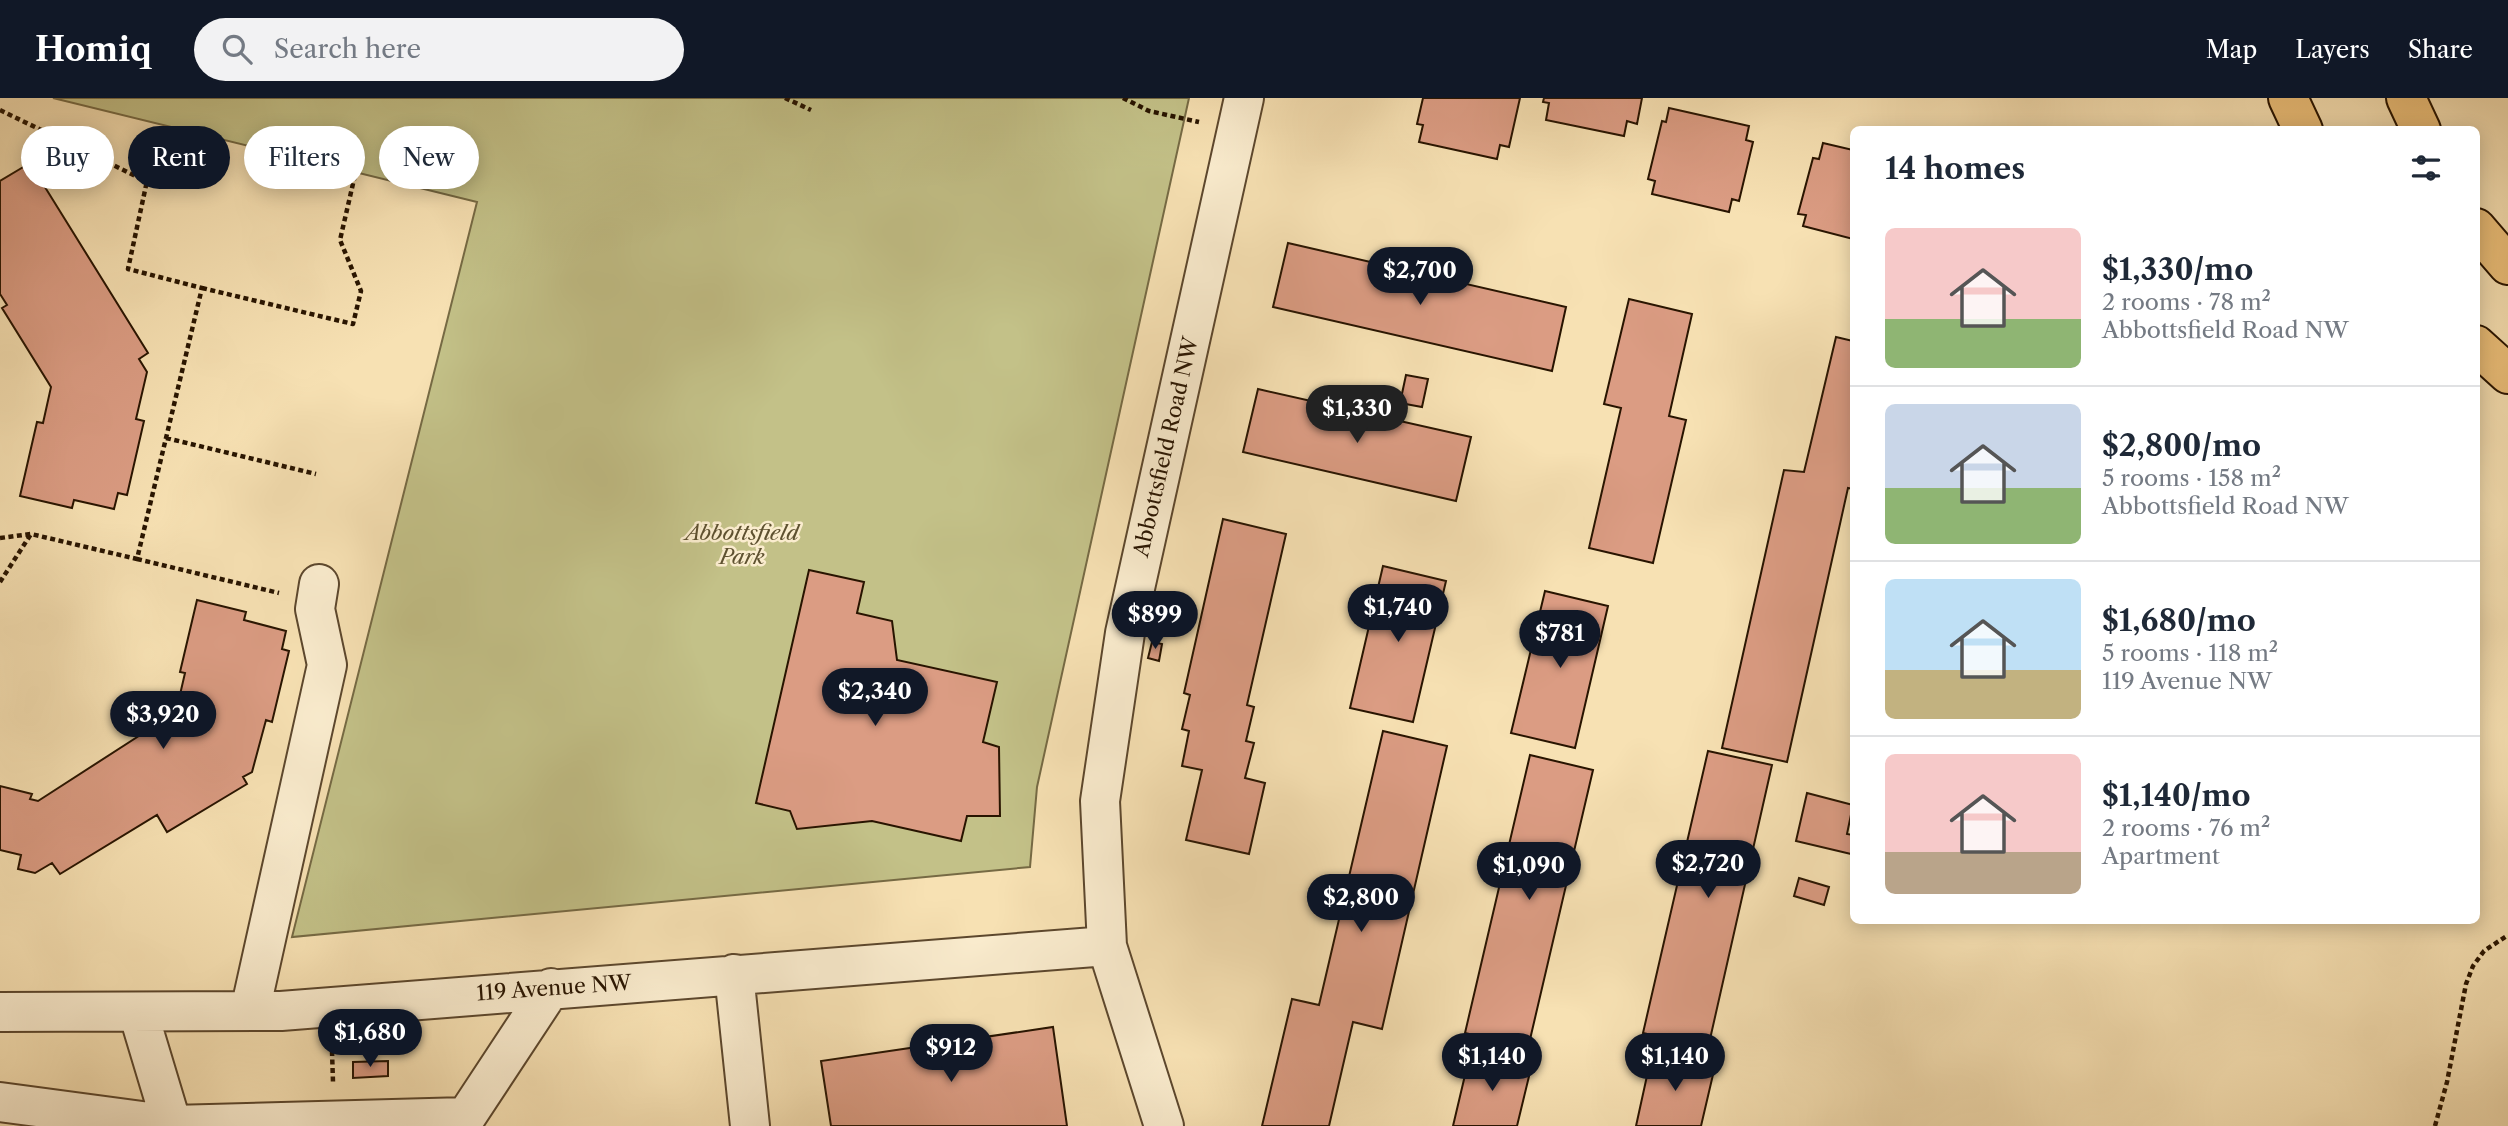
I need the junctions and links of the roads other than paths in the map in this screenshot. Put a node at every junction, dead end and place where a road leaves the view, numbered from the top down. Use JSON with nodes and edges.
{"nodes":[{"id":1,"x":2288,"y":98,"type":"edge"},
{"id":2,"x":2406,"y":98,"type":"edge"},
{"id":3,"x":1240,"y":114,"type":"edge"},
{"id":4,"x":2301,"y":126,"type":"edge"},
{"id":5,"x":2419,"y":126,"type":"edge"},
{"id":6,"x":2480,"y":233,"type":"edge"},
{"id":7,"x":2508,"y":265,"type":"edge"},
{"id":8,"x":302,"y":589,"type":"road end"},
{"id":9,"x":1107,"y":946,"type":"junction"},
{"id":10,"x":734,"y":974,"type":"junction"},
{"id":11,"x":551,"y":988,"type":"junction"},
{"id":12,"x":250,"y":1011,"type":"junction"},
{"id":13,"x":0,"y":1012,"type":"edge"},
{"id":14,"x":138,"y":1012,"type":"junction"},
{"id":15,"x":0,"y":1102,"type":"edge"},
{"id":16,"x":172,"y":1125,"type":"edge"},
{"id":17,"x":751,"y":1126,"type":"edge"},
{"id":18,"x":1164,"y":1126,"type":"edge"}],
"edges":[{"from":1,"to":4,"type":"highway"},
{"from":2,"to":5,"type":"highway"},
{"from":3,"to":9,"type":"street","name":"Abbottsfield Road NW"},
{"from":6,"to":7,"type":"highway"},
{"from":8,"to":12,"type":"street"},
{"from":9,"to":10,"type":"street","name":"119 Avenue NW"},
{"from":9,"to":18,"type":"street","name":"Abbottsfield Road NW"},
{"from":10,"to":11,"type":"street","name":"119 Avenue NW"},
{"from":10,"to":17,"type":"street"},
{"from":11,"to":12,"type":"street","name":"119 Avenue NW"},
{"from":11,"to":16,"type":"street"},
{"from":12,"to":14,"type":"street","name":"119 Avenue NW"},
{"from":13,"to":14,"type":"street","name":"119 Avenue NW"},
{"from":14,"to":16,"type":"street"},
{"from":15,"to":16,"type":"street"}]}
